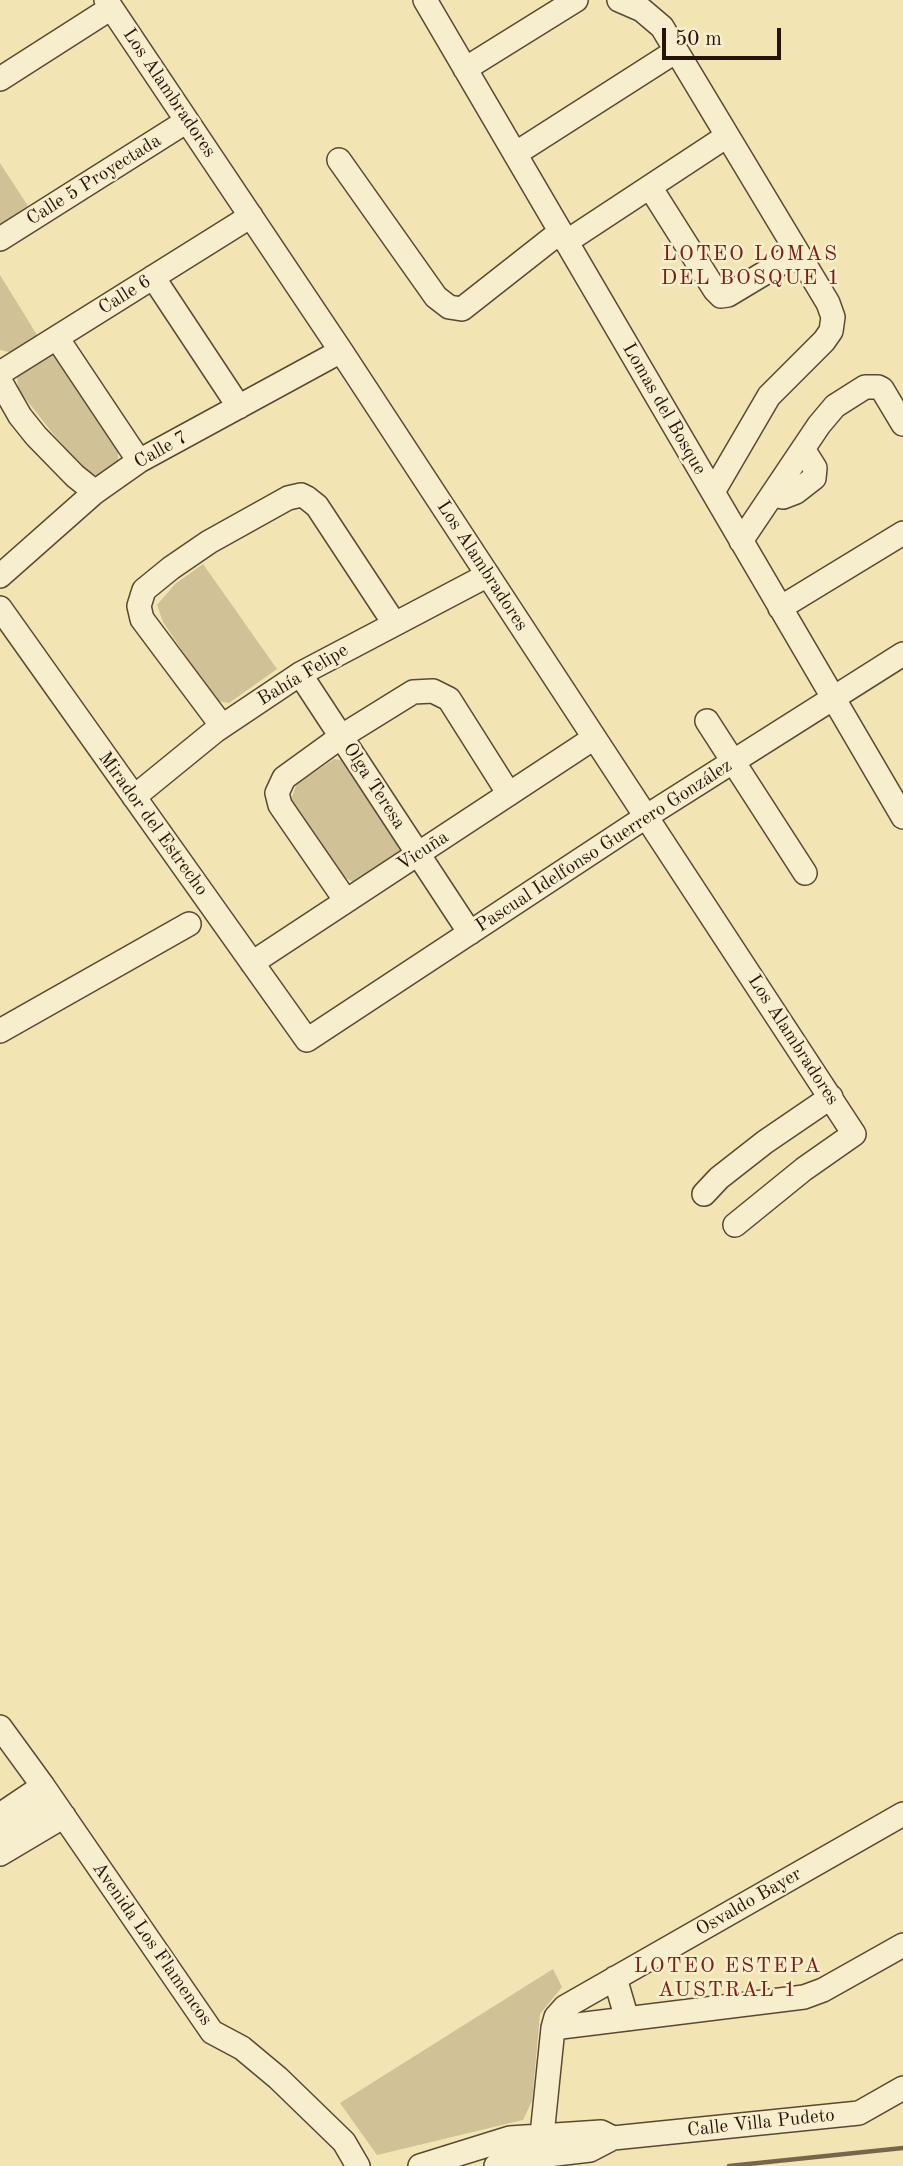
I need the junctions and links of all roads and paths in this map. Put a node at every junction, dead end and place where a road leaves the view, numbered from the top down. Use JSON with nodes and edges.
{"nodes":[{"id":1,"x":425,"y":0,"type":"edge"},
{"id":2,"x":576,"y":0,"type":"edge"},
{"id":3,"x":619,"y":0,"type":"edge"},
{"id":4,"x":109,"y":4,"type":"edge"},
{"id":5,"x":676,"y":51,"type":"junction"},
{"id":6,"x":465,"y":69,"type":"junction"},
{"id":7,"x":0,"y":79,"type":"edge"},
{"id":8,"x":187,"y":121,"type":"junction"},
{"id":9,"x":727,"y":136,"type":"junction"},
{"id":10,"x":515,"y":154,"type":"junction"},
{"id":11,"x":339,"y":160,"type":"dead end"},
{"id":12,"x":650,"y":187,"type":"junction"},
{"id":13,"x":251,"y":216,"type":"junction"},
{"id":14,"x":563,"y":237,"type":"junction"},
{"id":15,"x":0,"y":239,"type":"edge"},
{"id":16,"x":798,"y":253,"type":"junction"},
{"id":17,"x":153,"y":277,"type":"junction"},
{"id":18,"x":57,"y":338,"type":"junction"},
{"id":19,"x":341,"y":351,"type":"junction"},
{"id":20,"x":0,"y":373,"type":"edge"},
{"id":21,"x":0,"y":381,"type":"edge"},
{"id":22,"x":239,"y":407,"type":"junction"},
{"id":23,"x":903,"y":424,"type":"edge"},
{"id":24,"x":139,"y":461,"type":"junction"},
{"id":25,"x":95,"y":492,"type":"junction"},
{"id":26,"x":713,"y":492,"type":"junction"},
{"id":27,"x":903,"y":533,"type":"edge"},
{"id":28,"x":741,"y":541,"type":"junction"},
{"id":29,"x":488,"y":575,"type":"junction"},
{"id":30,"x":0,"y":576,"type":"edge"},
{"id":31,"x":0,"y":608,"type":"edge"},
{"id":32,"x":780,"y":608,"type":"junction"},
{"id":33,"x":394,"y":623,"type":"junction"},
{"id":34,"x":903,"y":654,"type":"edge"},
{"id":35,"x":300,"y":674,"type":"junction"},
{"id":36,"x":833,"y":698,"type":"junction"},
{"id":37,"x":706,"y":721,"type":"dead end"},
{"id":38,"x":222,"y":726,"type":"junction"},
{"id":39,"x":342,"y":736,"type":"junction"},
{"id":40,"x":594,"y":738,"type":"junction"},
{"id":41,"x":733,"y":762,"type":"junction"},
{"id":42,"x":509,"y":794,"type":"junction"},
{"id":43,"x":134,"y":797,"type":"junction"},
{"id":44,"x":647,"y":816,"type":"junction"},
{"id":45,"x":903,"y":817,"type":"edge"},
{"id":46,"x":418,"y":853,"type":"junction"},
{"id":47,"x":804,"y":873,"type":"dead end"},
{"id":48,"x":346,"y":901,"type":"junction"},
{"id":49,"x":189,"y":925,"type":"dead end"},
{"id":50,"x":471,"y":933,"type":"junction"},
{"id":51,"x":252,"y":963,"type":"junction"},
{"id":52,"x":0,"y":1031,"type":"edge"},
{"id":53,"x":307,"y":1040,"type":"joint"},
{"id":54,"x":831,"y":1097,"type":"junction"},
{"id":55,"x":704,"y":1194,"type":"dead end"},
{"id":56,"x":735,"y":1225,"type":"dead end"},
{"id":57,"x":0,"y":1727,"type":"edge"},
{"id":58,"x":54,"y":1801,"type":"junction"},
{"id":59,"x":903,"y":1814,"type":"edge"},
{"id":60,"x":0,"y":1815,"type":"edge"},
{"id":61,"x":0,"y":1836,"type":"edge"},
{"id":62,"x":0,"y":1854,"type":"edge"},
{"id":63,"x":903,"y":1945,"type":"edge"},
{"id":64,"x":615,"y":1978,"type":"junction"},
{"id":65,"x":627,"y":2019,"type":"junction"},
{"id":66,"x":553,"y":2028,"type":"junction"},
{"id":67,"x":903,"y":2088,"type":"edge"},
{"id":68,"x":543,"y":2146,"type":"junction"},
{"id":69,"x":358,"y":2166,"type":"edge"},
{"id":70,"x":420,"y":2166,"type":"edge"},
{"id":71,"x":496,"y":2166,"type":"edge"}],
"edges":[{"from":1,"to":6,"type":"street","name":"Lomas del Bosque"},
{"from":2,"to":6,"type":"street"},
{"from":3,"to":5,"type":"street"},
{"from":4,"to":7,"type":"street"},
{"from":4,"to":8,"type":"street","name":"Los Alambradores"},
{"from":5,"to":9,"type":"street"},
{"from":5,"to":10,"type":"street"},
{"from":6,"to":10,"type":"street","name":"Lomas del Bosque"},
{"from":8,"to":13,"type":"street","name":"Los Alambradores"},
{"from":8,"to":15,"type":"street","name":"Calle 5 Proyectada"},
{"from":9,"to":12,"type":"street"},
{"from":9,"to":16,"type":"street"},
{"from":10,"to":14,"type":"street","name":"Lomas del Bosque"},
{"from":11,"to":14,"type":"street"},
{"from":12,"to":14,"type":"street"},
{"from":12,"to":16,"type":"street"},
{"from":13,"to":17,"type":"street","name":"Calle 6"},
{"from":13,"to":19,"type":"street","name":"Los Alambradores"},
{"from":14,"to":26,"type":"street","name":"Lomas del Bosque"},
{"from":16,"to":26,"type":"street"},
{"from":17,"to":18,"type":"street","name":"Calle 6"},
{"from":17,"to":22,"type":"street"},
{"from":18,"to":20,"type":"street","name":"Calle 6"},
{"from":18,"to":24,"type":"street"},
{"from":19,"to":22,"type":"street","name":"Calle 7"},
{"from":19,"to":29,"type":"street","name":"Los Alambradores"},
{"from":21,"to":25,"type":"street"},
{"from":22,"to":24,"type":"street","name":"Calle 7"},
{"from":23,"to":28,"type":"street"},
{"from":24,"to":25,"type":"street","name":"Calle 7"},
{"from":25,"to":30,"type":"street","name":"Calle 7"},
{"from":26,"to":28,"type":"street","name":"Lomas del Bosque"},
{"from":27,"to":32,"type":"street"},
{"from":28,"to":32,"type":"street","name":"Lomas del Bosque"},
{"from":29,"to":33,"type":"street","name":"Bahía Felipe"},
{"from":29,"to":40,"type":"street","name":"Los Alambradores"},
{"from":31,"to":43,"type":"street","name":"Mirador del Estrecho"},
{"from":32,"to":36,"type":"street","name":"Lomas del Bosque"},
{"from":33,"to":35,"type":"street","name":"Bahía Felipe"},
{"from":33,"to":38,"type":"street"},
{"from":34,"to":36,"type":"street","name":"Pascual Idelfonso Guerrero González"},
{"from":35,"to":38,"type":"street","name":"Bahía Felipe"},
{"from":35,"to":39,"type":"street","name":"Olga Teresa"},
{"from":36,"to":41,"type":"street","name":"Pascual Idelfonso Guerrero González"},
{"from":36,"to":45,"type":"street","name":"Lomas del Bosque"},
{"from":37,"to":41,"type":"street"},
{"from":38,"to":43,"type":"street","name":"Bahía Felipe"},
{"from":39,"to":42,"type":"street"},
{"from":39,"to":46,"type":"street","name":"Olga Teresa"},
{"from":39,"to":48,"type":"street"},
{"from":40,"to":42,"type":"street","name":"Vicuña"},
{"from":40,"to":44,"type":"street","name":"Los Alambradores"},
{"from":41,"to":44,"type":"street","name":"Pascual Idelfonso Guerrero González"},
{"from":41,"to":47,"type":"street"},
{"from":42,"to":46,"type":"street","name":"Vicuña"},
{"from":43,"to":51,"type":"street","name":"Mirador del Estrecho"},
{"from":44,"to":50,"type":"street","name":"Pascual Idelfonso Guerrero González"},
{"from":44,"to":54,"type":"street","name":"Los Alambradores"},
{"from":46,"to":48,"type":"street","name":"Vicuña"},
{"from":46,"to":50,"type":"street","name":"Olga Teresa"},
{"from":48,"to":51,"type":"street","name":"Vicuña"},
{"from":49,"to":52,"type":"street"},
{"from":50,"to":53,"type":"street","name":"Pascual Idelfonso Guerrero González"},
{"from":51,"to":53,"type":"street","name":"Mirador del Estrecho"},
{"from":54,"to":55,"type":"street"},
{"from":54,"to":56,"type":"street","name":"Los Alambradores"},
{"from":57,"to":58,"type":"street","name":"Avenida Los Flamencos"},
{"from":58,"to":60,"type":"street"},
{"from":58,"to":61,"type":"street"},
{"from":58,"to":62,"type":"street"},
{"from":58,"to":69,"type":"street","name":"Avenida Los Flamencos"},
{"from":59,"to":64,"type":"street","name":"Osvaldo Bayer"},
{"from":63,"to":65,"type":"street"},
{"from":64,"to":65,"type":"street"},
{"from":64,"to":66,"type":"street","name":"Osvaldo Bayer"},
{"from":65,"to":66,"type":"street"},
{"from":66,"to":68,"type":"street"},
{"from":67,"to":68,"type":"street","name":"Calle Villa Pudeto"},
{"from":68,"to":70,"type":"street","name":"Calle Villa Pudeto"},
{"from":68,"to":71,"type":"street","name":"Calle Villa Pudeto"}]}
